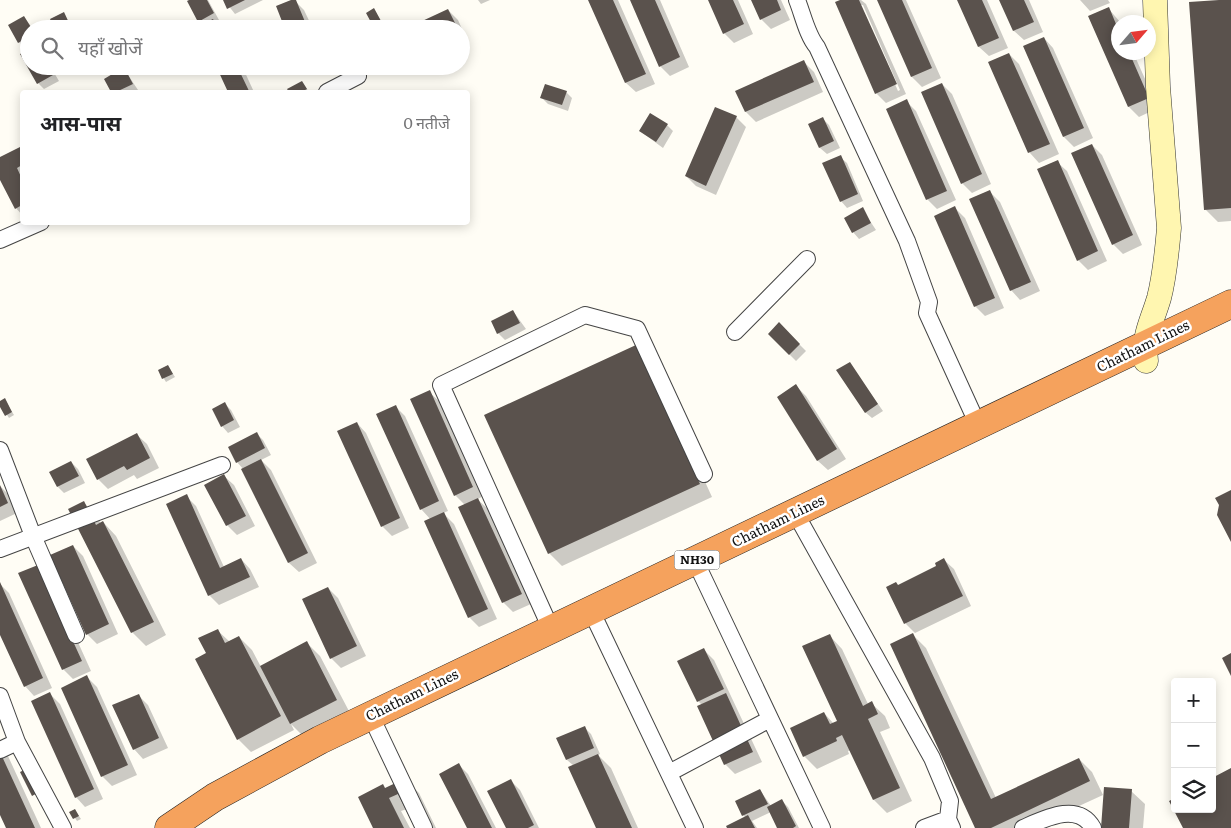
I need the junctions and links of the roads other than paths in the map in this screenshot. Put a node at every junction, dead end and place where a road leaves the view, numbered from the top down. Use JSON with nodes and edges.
{"nodes":[{"id":1,"x":797,"y":0,"type":"edge"},
{"id":2,"x":1156,"y":0,"type":"edge"},
{"id":3,"x":358,"y":76,"type":"dead end"},
{"id":4,"x":331,"y":90,"type":"edge"},
{"id":5,"x":34,"y":225,"type":"edge"},
{"id":6,"x":0,"y":240,"type":"edge"},
{"id":7,"x":807,"y":259,"type":"dead end"},
{"id":8,"x":1231,"y":304,"type":"edge"},
{"id":9,"x":1231,"y":320,"type":"edge"},
{"id":10,"x":735,"y":332,"type":"dead end"},
{"id":11,"x":1145,"y":353,"type":"junction"},
{"id":12,"x":978,"y":425,"type":"junction"},
{"id":13,"x":0,"y":450,"type":"edge"},
{"id":14,"x":222,"y":465,"type":"dead end"},
{"id":15,"x":704,"y":474,"type":"dead end"},
{"id":16,"x":802,"y":525,"type":"junction"},
{"id":17,"x":33,"y":536,"type":"junction"},
{"id":18,"x":0,"y":549,"type":"edge"},
{"id":19,"x":701,"y":573,"type":"junction"},
{"id":20,"x":597,"y":623,"type":"junction"},
{"id":21,"x":551,"y":630,"type":"junction"},
{"id":22,"x":76,"y":635,"type":"dead end"},
{"id":23,"x":0,"y":696,"type":"edge"},
{"id":24,"x":770,"y":719,"type":"junction"},
{"id":25,"x":377,"y":729,"type":"junction"},
{"id":26,"x":17,"y":742,"type":"junction"},
{"id":27,"x":0,"y":750,"type":"edge"},
{"id":28,"x":668,"y":772,"type":"junction"},
{"id":29,"x":950,"y":824,"type":"edge"},
{"id":30,"x":63,"y":828,"type":"edge"},
{"id":31,"x":169,"y":828,"type":"edge"},
{"id":32,"x":200,"y":828,"type":"edge"},
{"id":33,"x":424,"y":828,"type":"edge"},
{"id":34,"x":695,"y":828,"type":"edge"},
{"id":35,"x":822,"y":828,"type":"edge"},
{"id":36,"x":924,"y":828,"type":"edge"},
{"id":37,"x":1023,"y":828,"type":"edge"},
{"id":38,"x":1093,"y":828,"type":"edge"}],
"edges":[{"from":1,"to":12,"type":"street"},
{"from":2,"to":11,"type":"street"},
{"from":3,"to":4,"type":"street"},
{"from":5,"to":6,"type":"street"},
{"from":7,"to":10,"type":"street"},
{"from":8,"to":11,"type":"highway","name":"Chatham Lines","number":"NH30"},
{"from":9,"to":11,"type":"highway","name":"Chatham Lines","number":"NH30"},
{"from":11,"to":12,"type":"highway","name":"Chatham Lines","number":"NH30"},
{"from":11,"to":16,"type":"highway","name":"Chatham Lines","number":"NH30"},
{"from":12,"to":21,"type":"highway","name":"Chatham Lines","number":"NH30"},
{"from":13,"to":17,"type":"street"},
{"from":14,"to":17,"type":"street"},
{"from":15,"to":21,"type":"street"},
{"from":16,"to":19,"type":"highway","name":"Chatham Lines","number":"NH30"},
{"from":16,"to":29,"type":"street"},
{"from":17,"to":18,"type":"street"},
{"from":17,"to":22,"type":"street"},
{"from":19,"to":20,"type":"highway","name":"Chatham Lines","number":"NH30"},
{"from":19,"to":24,"type":"street"},
{"from":20,"to":25,"type":"highway","name":"Chatham Lines","number":"NH30"},
{"from":20,"to":28,"type":"street"},
{"from":21,"to":31,"type":"highway","name":"Chatham Lines","number":"NH30"},
{"from":23,"to":26,"type":"street"},
{"from":24,"to":28,"type":"street"},
{"from":24,"to":35,"type":"street"},
{"from":25,"to":32,"type":"highway","name":"Chatham Lines","number":"NH30"},
{"from":25,"to":33,"type":"street"},
{"from":26,"to":27,"type":"street"},
{"from":26,"to":30,"type":"street"},
{"from":28,"to":34,"type":"street"},
{"from":29,"to":36,"type":"street"},
{"from":37,"to":38,"type":"street"}]}
